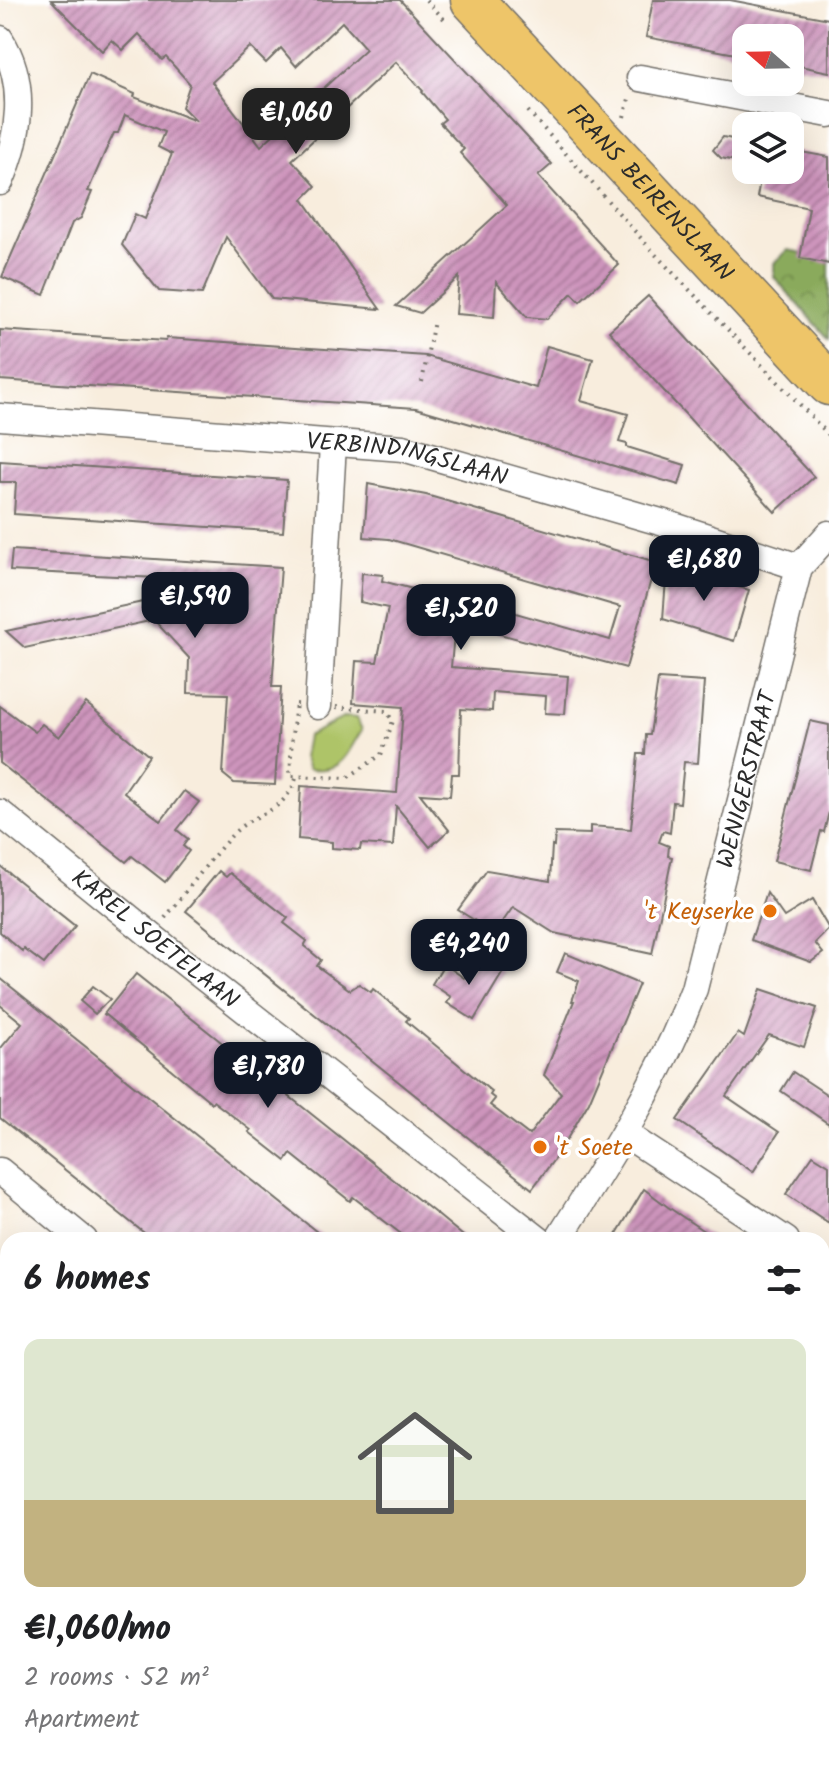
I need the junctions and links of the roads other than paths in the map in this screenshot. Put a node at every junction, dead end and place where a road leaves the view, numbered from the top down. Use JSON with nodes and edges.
{"nodes":[{"id":1,"x":459,"y":10,"type":"edge"},
{"id":2,"x":0,"y":39,"type":"edge"},
{"id":3,"x":640,"y":78,"type":"dead end"},
{"id":4,"x":829,"y":114,"type":"edge"},
{"id":5,"x":0,"y":182,"type":"edge"},
{"id":6,"x":829,"y":384,"type":"edge"},
{"id":7,"x":0,"y":417,"type":"edge"},
{"id":8,"x":333,"y":444,"type":"junction"},
{"id":9,"x":829,"y":534,"type":"edge"},
{"id":10,"x":799,"y":567,"type":"junction"},
{"id":11,"x":318,"y":706,"type":"road end"},
{"id":12,"x":0,"y":813,"type":"edge"},
{"id":13,"x":625,"y":1134,"type":"junction"},
{"id":14,"x":0,"y":1171,"type":"edge"},
{"id":15,"x":74,"y":1232,"type":"edge"},
{"id":16,"x":529,"y":1232,"type":"edge"},
{"id":17,"x":563,"y":1232,"type":"edge"},
{"id":18,"x":774,"y":1232,"type":"edge"}],
"edges":[{"from":1,"to":6,"type":"main road","name":"FRANS BEIRENSLAAN"},
{"from":2,"to":5,"type":"street"},
{"from":3,"to":4,"type":"street"},
{"from":7,"to":8,"type":"street","name":"VERBINDINGSLAAN"},
{"from":8,"to":10,"type":"street","name":"VERBINDINGSLAAN"},
{"from":8,"to":11,"type":"street"},
{"from":9,"to":10,"type":"street","name":"WENIGERSTRAAT"},
{"from":10,"to":13,"type":"street","name":"WENIGERSTRAAT"},
{"from":12,"to":16,"type":"street","name":"KAREL SOETELAAN"},
{"from":13,"to":17,"type":"street","name":"WENIGERSTRAAT"},
{"from":13,"to":18,"type":"street"},
{"from":14,"to":15,"type":"street"}]}
